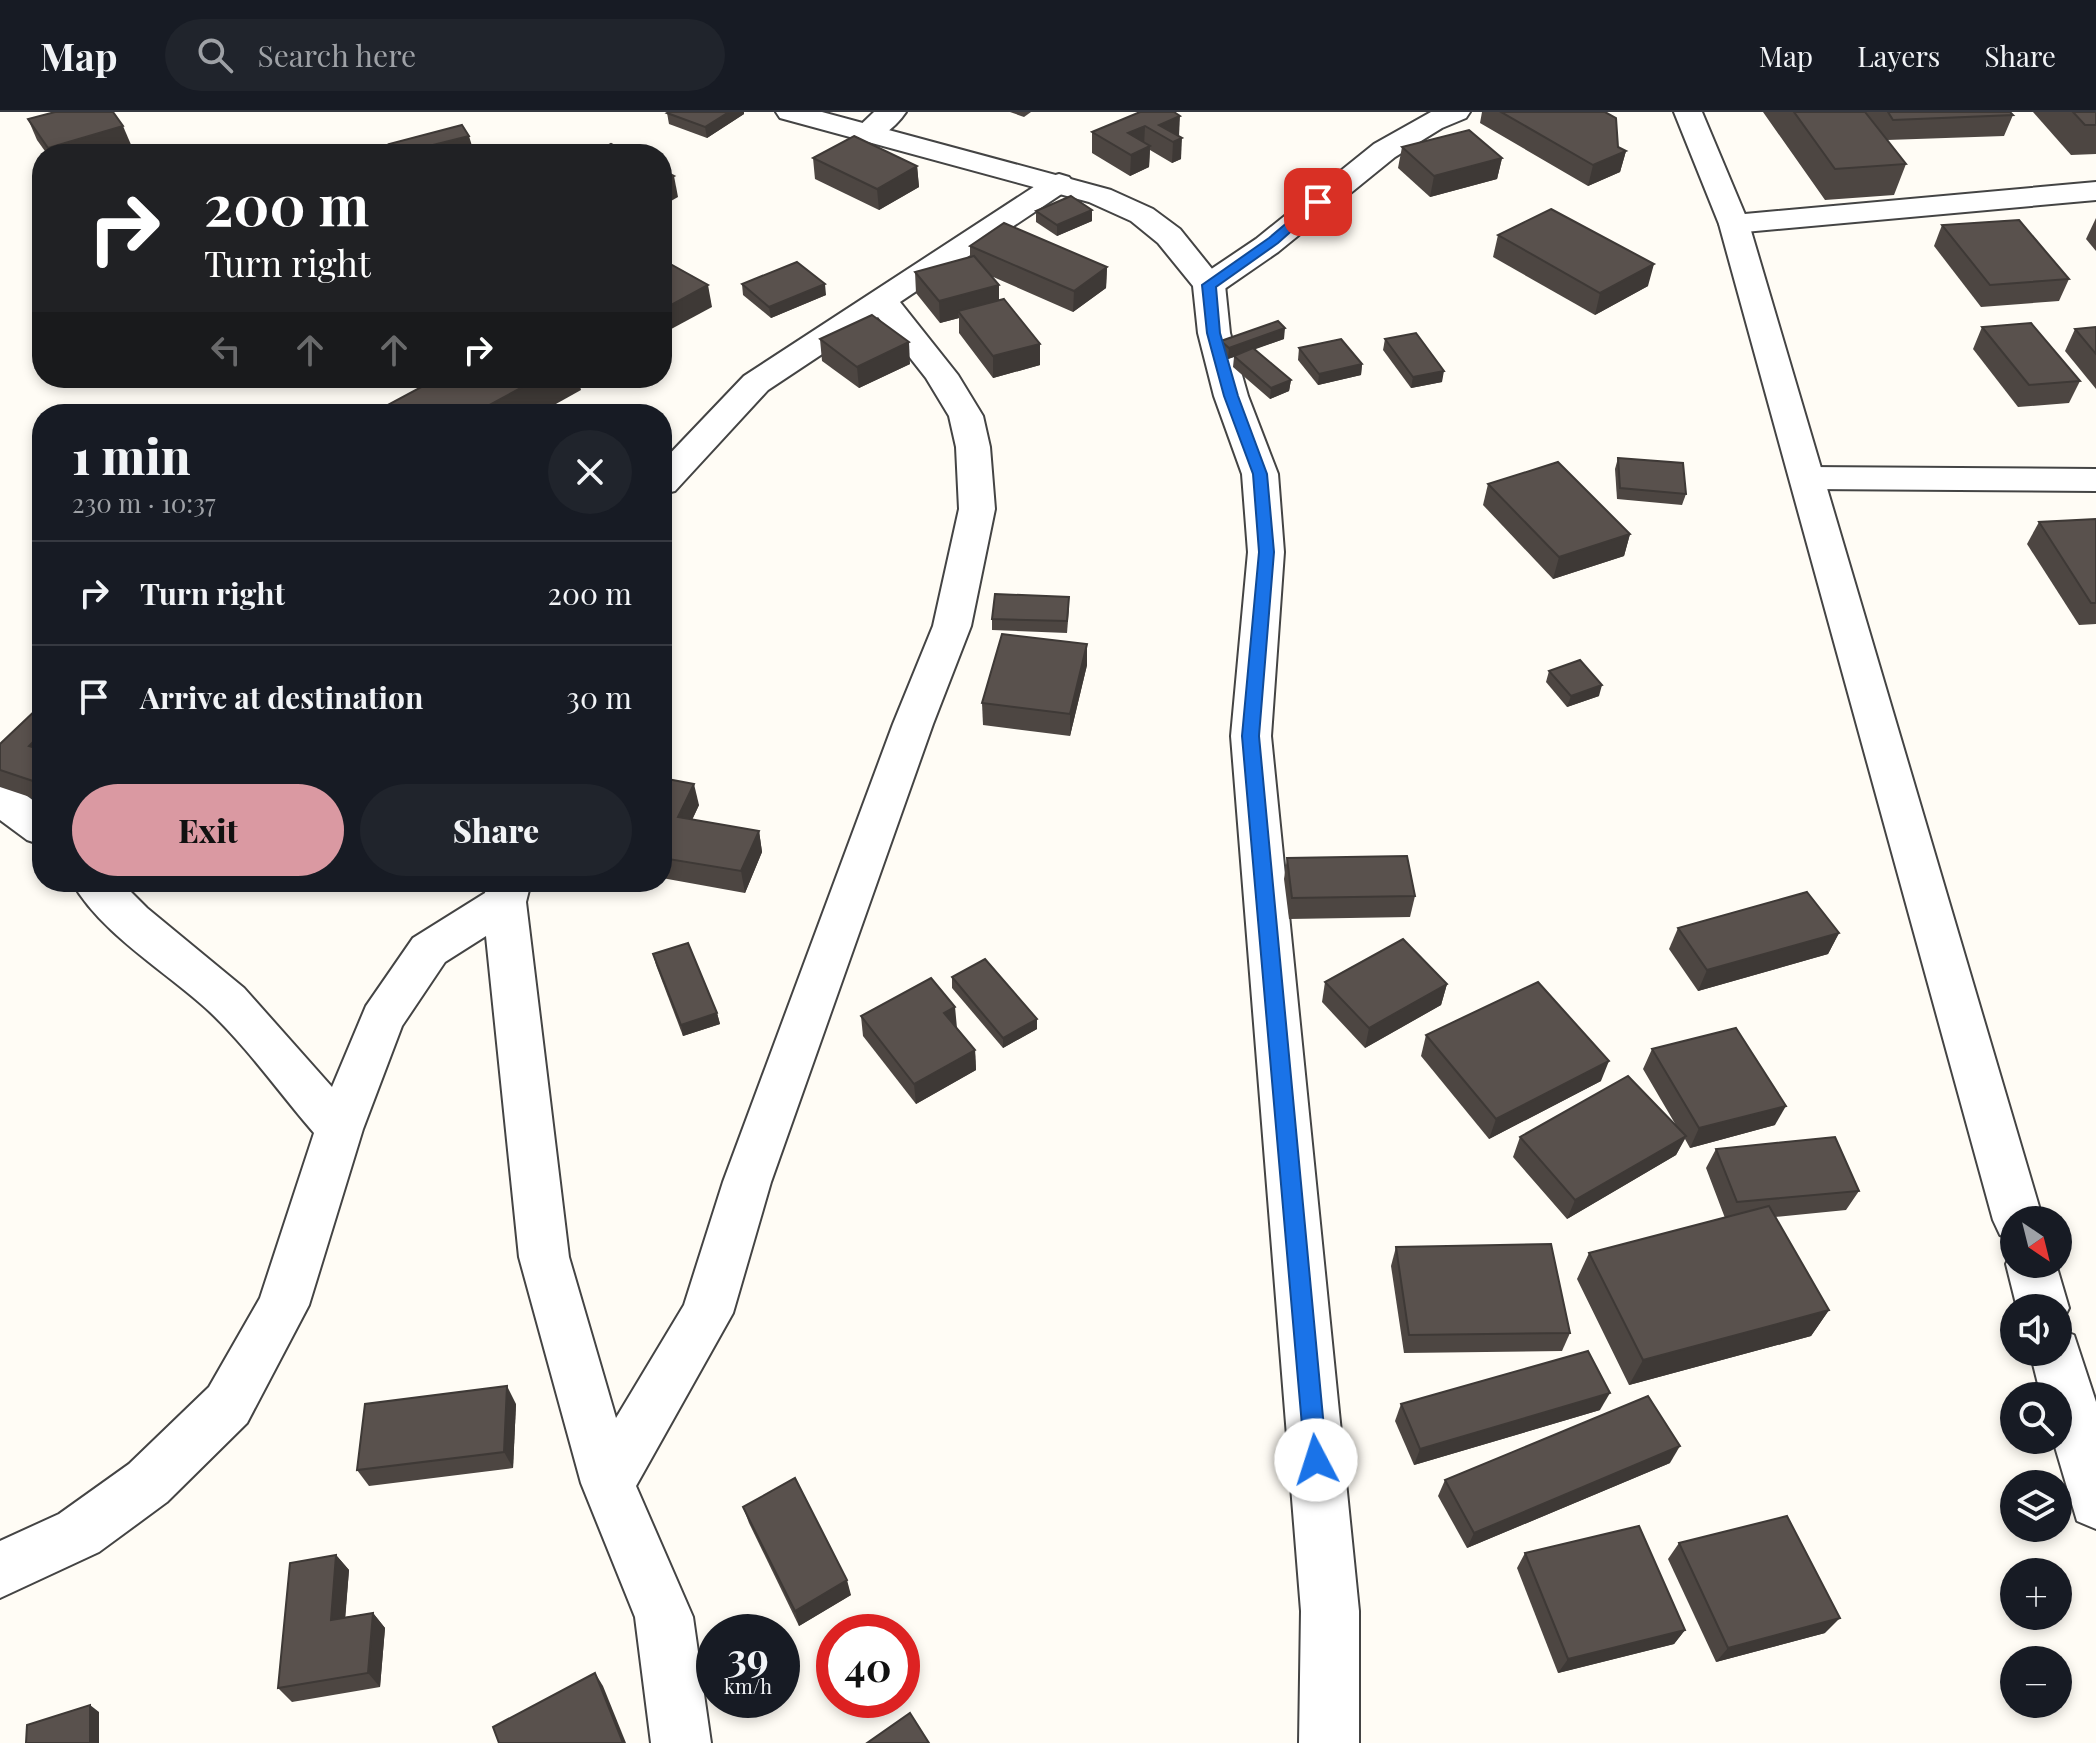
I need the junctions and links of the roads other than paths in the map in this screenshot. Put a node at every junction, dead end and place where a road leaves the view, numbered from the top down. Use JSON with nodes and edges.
{"nodes":[{"id":1,"x":790,"y":112,"type":"edge"},
{"id":2,"x":1456,"y":112,"type":"edge"},
{"id":3,"x":1688,"y":112,"type":"edge"},
{"id":4,"x":879,"y":123,"type":"edge"},
{"id":5,"x":1059,"y":183,"type":"junction"},
{"id":6,"x":2096,"y":191,"type":"edge"},
{"id":7,"x":1734,"y":224,"type":"junction"},
{"id":8,"x":1209,"y":285,"type":"junction"},
{"id":9,"x":882,"y":300,"type":"junction"},
{"id":10,"x":672,"y":472,"type":"edge"},
{"id":11,"x":1808,"y":478,"type":"junction"},
{"id":12,"x":2096,"y":480,"type":"edge"},
{"id":13,"x":0,"y":798,"type":"edge"},
{"id":14,"x":32,"y":822,"type":"edge"},
{"id":15,"x":104,"y":892,"type":"edge"},
{"id":16,"x":507,"y":892,"type":"edge"},
{"id":17,"x":339,"y":1129,"type":"junction"},
{"id":18,"x":2014,"y":1206,"type":"edge"},
{"id":19,"x":2060,"y":1366,"type":"edge"},
{"id":20,"x":2092,"y":1469,"type":"edge"},
{"id":21,"x":608,"y":1483,"type":"junction"},
{"id":22,"x":0,"y":1570,"type":"edge"},
{"id":23,"x":681,"y":1743,"type":"edge"},
{"id":24,"x":1329,"y":1743,"type":"edge"}],
"edges":[{"from":1,"to":4,"type":"street"},
{"from":2,"to":8,"type":"street"},
{"from":3,"to":7,"type":"street"},
{"from":4,"to":5,"type":"street"},
{"from":5,"to":8,"type":"street"},
{"from":5,"to":9,"type":"street"},
{"from":6,"to":7,"type":"street"},
{"from":7,"to":11,"type":"street"},
{"from":8,"to":24,"type":"street"},
{"from":9,"to":10,"type":"street"},
{"from":9,"to":21,"type":"street"},
{"from":11,"to":12,"type":"street"},
{"from":11,"to":18,"type":"street"},
{"from":13,"to":14,"type":"street"},
{"from":15,"to":17,"type":"street"},
{"from":16,"to":17,"type":"street"},
{"from":16,"to":21,"type":"street"},
{"from":17,"to":22,"type":"street"},
{"from":19,"to":20,"type":"street"},
{"from":21,"to":23,"type":"street"}]}
